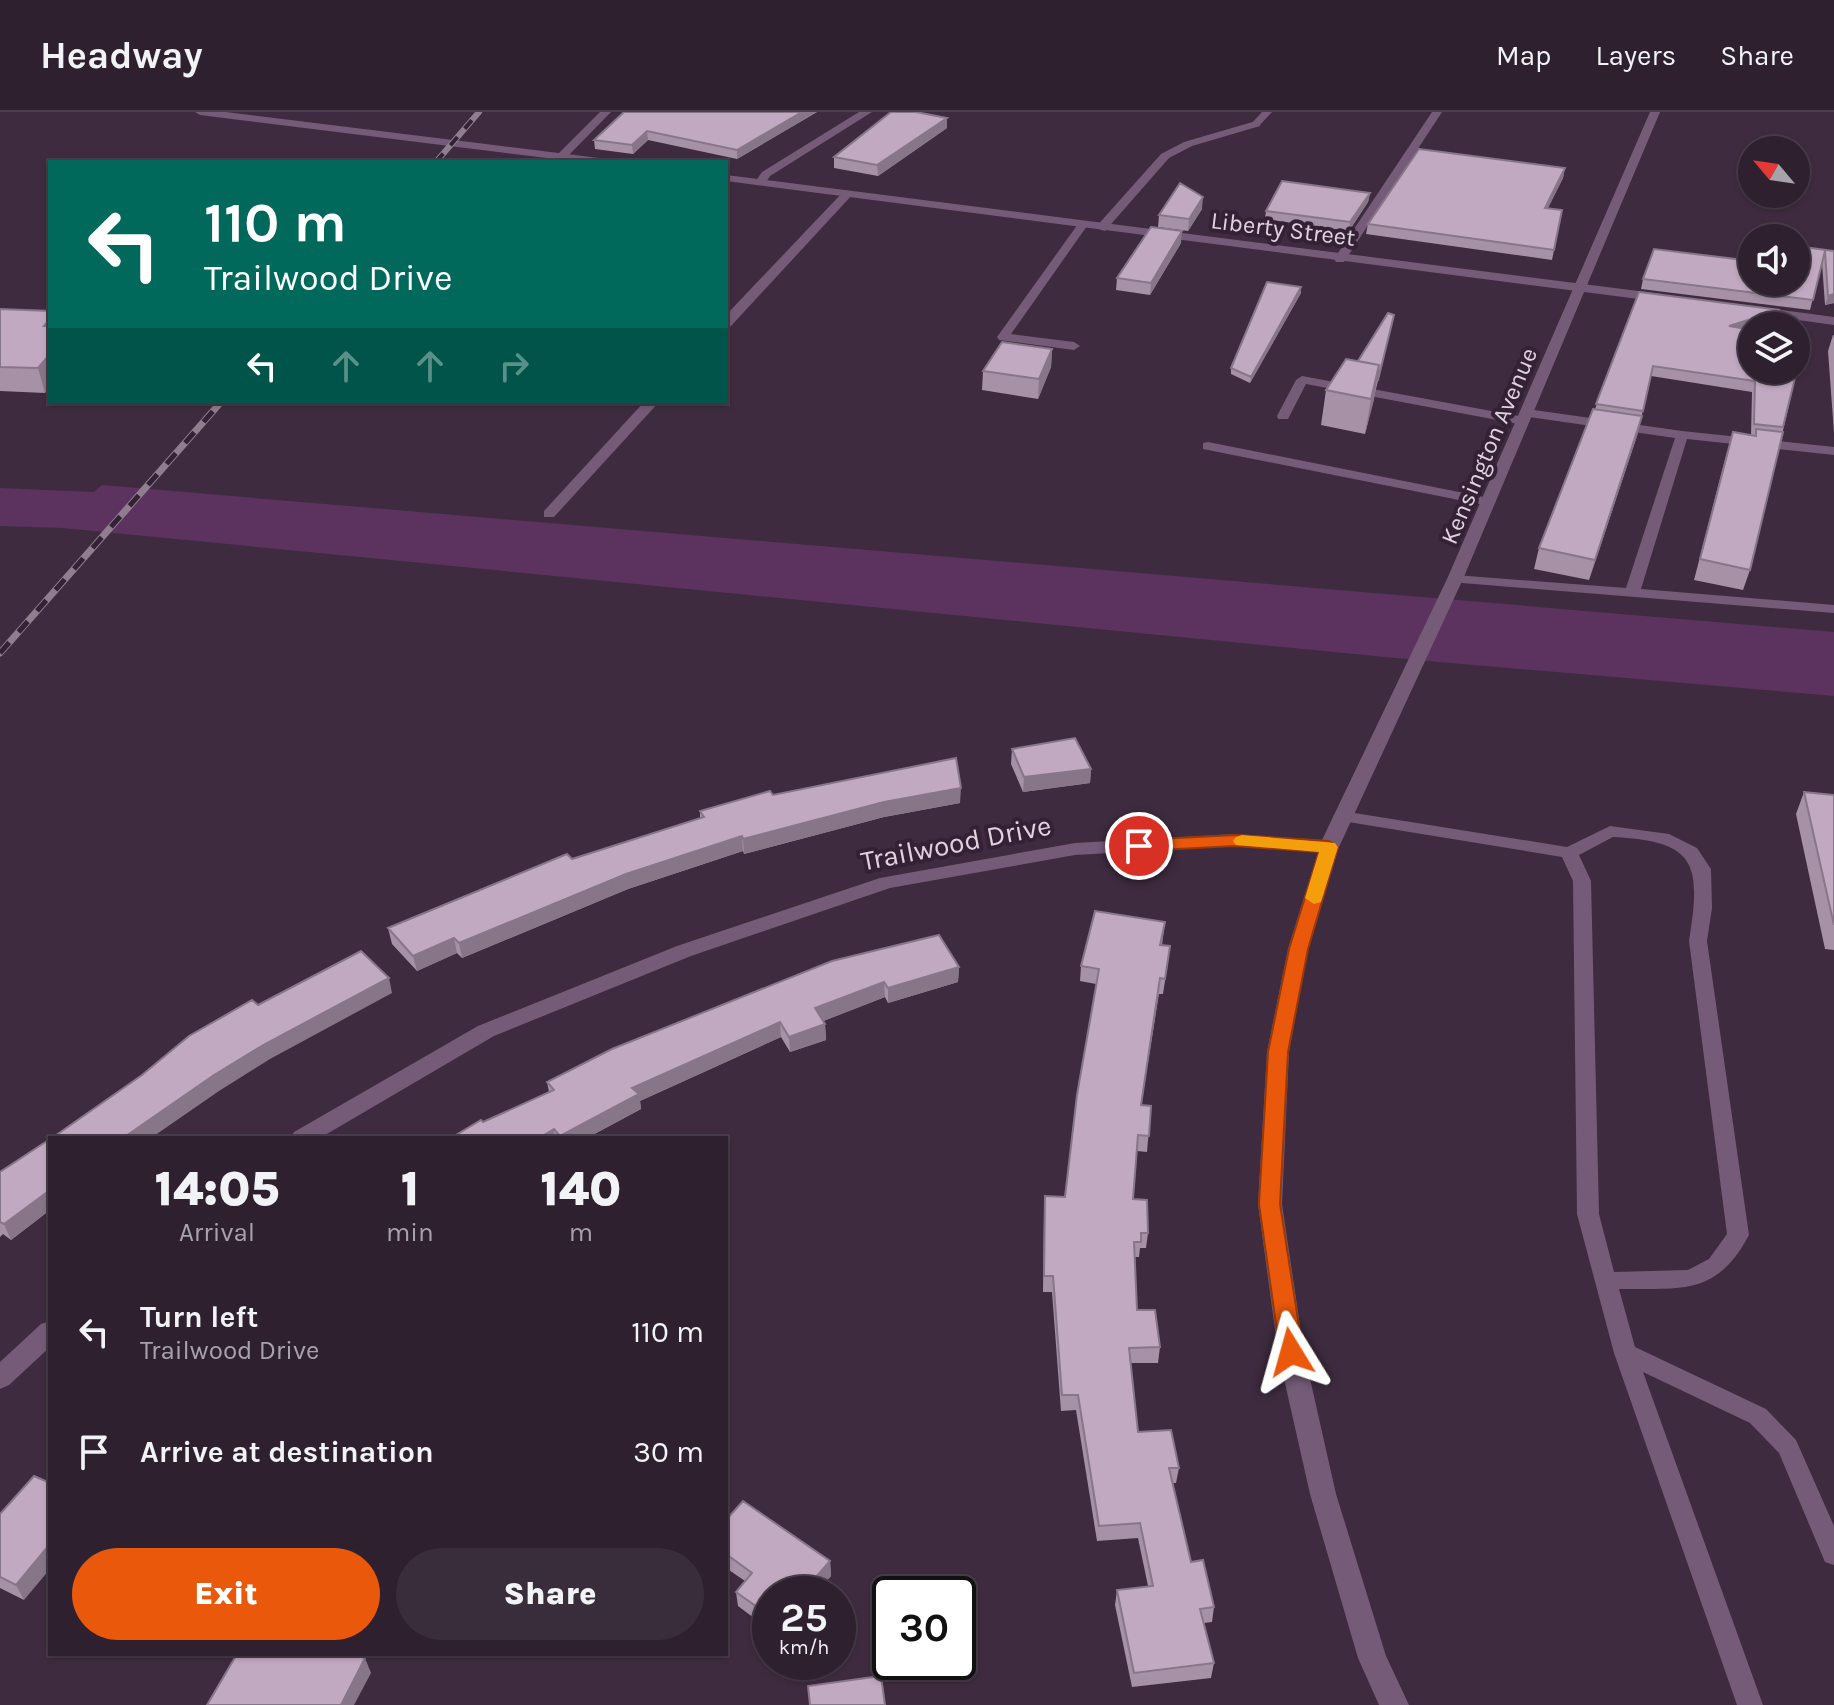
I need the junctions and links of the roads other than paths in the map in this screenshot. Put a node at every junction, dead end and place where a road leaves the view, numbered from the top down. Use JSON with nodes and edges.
{"nodes":[{"id":1,"x":200,"y":112,"type":"edge"},
{"id":2,"x":606,"y":112,"type":"edge"},
{"id":3,"x":867,"y":112,"type":"edge"},
{"id":4,"x":1267,"y":112,"type":"edge"},
{"id":5,"x":1437,"y":112,"type":"edge"},
{"id":6,"x":1655,"y":112,"type":"edge"},
{"id":7,"x":244,"y":115,"type":"edge"},
{"id":8,"x":1256,"y":124,"type":"joint"},
{"id":9,"x":562,"y":156,"type":"junction"},
{"id":10,"x":592,"y":160,"type":"edge"},
{"id":11,"x":728,"y":178,"type":"edge"},
{"id":12,"x":761,"y":182,"type":"junction"},
{"id":13,"x":847,"y":194,"type":"junction"},
{"id":14,"x":1082,"y":226,"type":"junction"},
{"id":15,"x":1101,"y":228,"type":"junction"},
{"id":16,"x":1340,"y":259,"type":"junction"},
{"id":17,"x":1582,"y":288,"type":"junction"},
{"id":18,"x":1671,"y":300,"type":"edge"},
{"id":19,"x":1745,"y":309,"type":"edge"},
{"id":20,"x":728,"y":321,"type":"edge"},
{"id":21,"x":1834,"y":321,"type":"edge"},
{"id":22,"x":1074,"y":346,"type":"dead end"},
{"id":23,"x":650,"y":404,"type":"edge"},
{"id":24,"x":1283,"y":416,"type":"dead end"},
{"id":25,"x":1526,"y":417,"type":"junction"},
{"id":26,"x":1682,"y":435,"type":"junction"},
{"id":27,"x":1208,"y":446,"type":"dead end"},
{"id":28,"x":1834,"y":451,"type":"edge"},
{"id":29,"x":1489,"y":502,"type":"junction"},
{"id":30,"x":549,"y":514,"type":"dead end"},
{"id":31,"x":1455,"y":579,"type":"junction"},
{"id":32,"x":1632,"y":593,"type":"junction"},
{"id":33,"x":1834,"y":609,"type":"edge"},
{"id":34,"x":1342,"y":816,"type":"junction"},
{"id":35,"x":1329,"y":847,"type":"junction"},
{"id":36,"x":1569,"y":853,"type":"junction"},
{"id":37,"x":305,"y":1136,"type":"edge"},
{"id":38,"x":1606,"y":1281,"type":"junction"},
{"id":39,"x":48,"y":1333,"type":"edge"},
{"id":40,"x":1625,"y":1353,"type":"junction"},
{"id":41,"x":0,"y":1378,"type":"edge"},
{"id":42,"x":1834,"y":1554,"type":"edge"},
{"id":43,"x":1394,"y":1705,"type":"edge"},
{"id":44,"x":1750,"y":1705,"type":"edge"}],
"edges":[{"from":1,"to":7,"type":"street"},
{"from":2,"to":9,"type":"street"},
{"from":3,"to":12,"type":"street"},
{"from":4,"to":8,"type":"lane"},
{"from":5,"to":16,"type":"street"},
{"from":6,"to":17,"type":"street","name":"Kensington Avenue"},
{"from":7,"to":9,"type":"street"},
{"from":8,"to":15,"type":"street"},
{"from":9,"to":10,"type":"street"},
{"from":11,"to":12,"type":"street","name":"Liberty Street"},
{"from":12,"to":13,"type":"street","name":"Liberty Street"},
{"from":13,"to":14,"type":"street","name":"Liberty Street"},
{"from":13,"to":20,"type":"street"},
{"from":14,"to":15,"type":"street","name":"Liberty Street"},
{"from":14,"to":22,"type":"lane"},
{"from":15,"to":16,"type":"street","name":"Liberty Street"},
{"from":16,"to":17,"type":"street","name":"Liberty Street"},
{"from":17,"to":18,"type":"street","name":"Liberty Street"},
{"from":17,"to":25,"type":"street","name":"Kensington Avenue"},
{"from":19,"to":21,"type":"street"},
{"from":23,"to":30,"type":"street"},
{"from":24,"to":25,"type":"lane"},
{"from":25,"to":26,"type":"lane"},
{"from":25,"to":29,"type":"street","name":"Kensington Avenue"},
{"from":26,"to":28,"type":"lane"},
{"from":26,"to":32,"type":"lane"},
{"from":27,"to":29,"type":"lane"},
{"from":29,"to":31,"type":"street","name":"Kensington Avenue"},
{"from":31,"to":32,"type":"lane"},
{"from":31,"to":34,"type":"street","name":"Kensington Avenue"},
{"from":32,"to":33,"type":"lane"},
{"from":34,"to":35,"type":"street"},
{"from":34,"to":36,"type":"lane"},
{"from":35,"to":37,"type":"street","name":"Trailwood Drive"},
{"from":35,"to":43,"type":"street"},
{"from":36,"to":38,"type":"lane"},
{"from":36,"to":38,"type":"lane"},
{"from":38,"to":40,"type":"lane"},
{"from":39,"to":41,"type":"street"},
{"from":40,"to":42,"type":"lane"},
{"from":40,"to":44,"type":"lane"}]}
